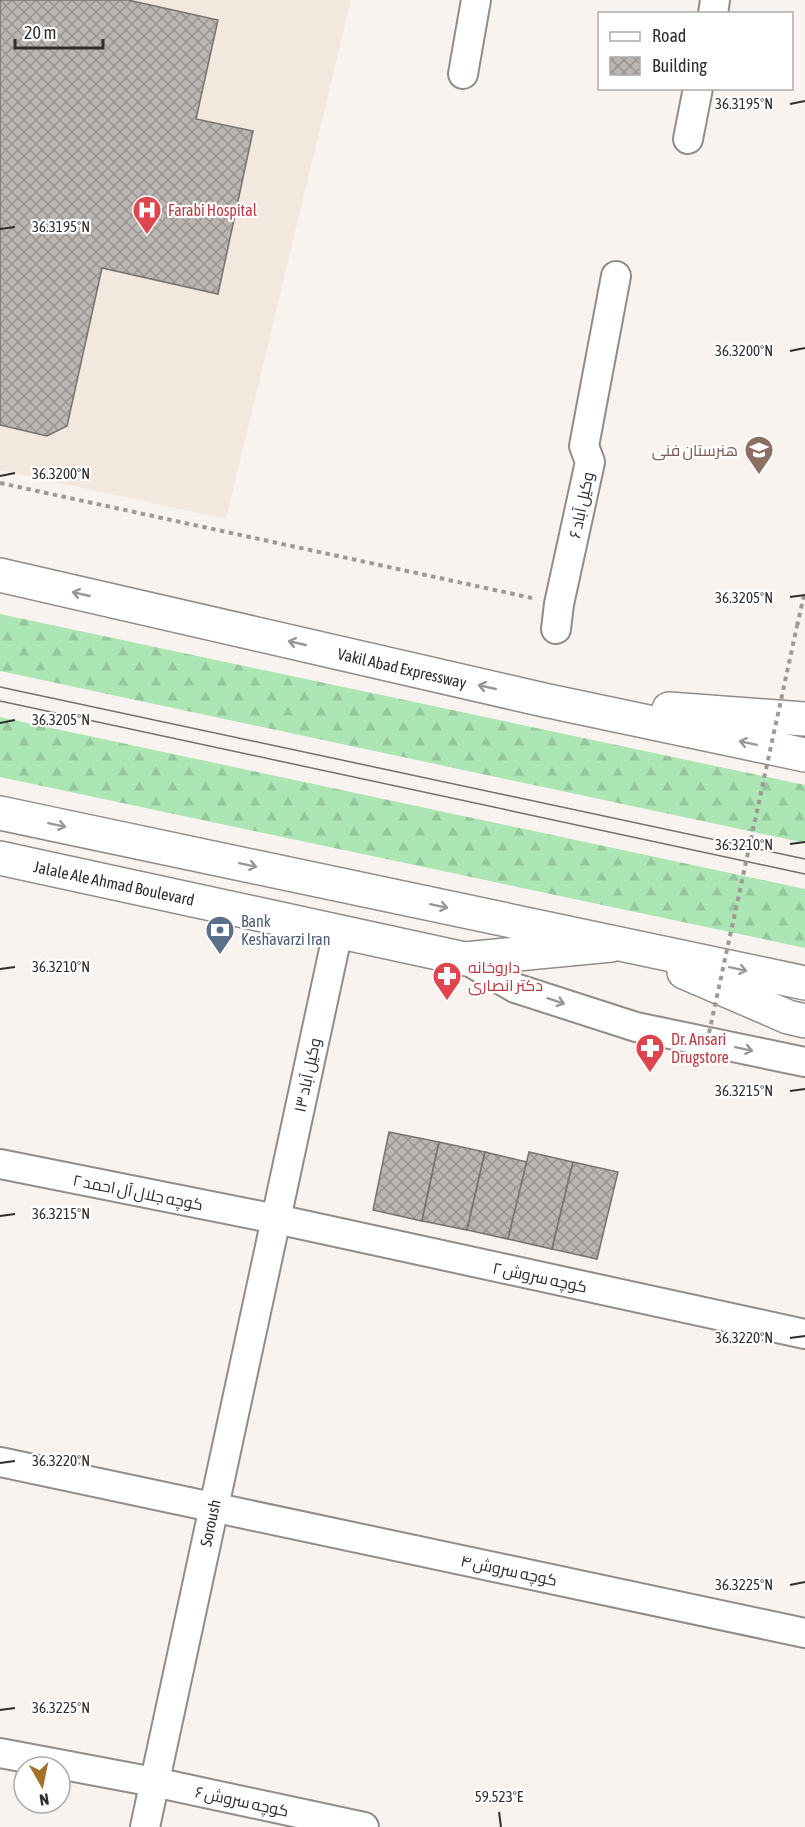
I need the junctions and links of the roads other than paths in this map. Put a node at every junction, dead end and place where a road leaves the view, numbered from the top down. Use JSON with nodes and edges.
{"nodes":[{"id":1,"x":476,"y":0,"type":"edge"},
{"id":2,"x":463,"y":74,"type":"dead end"},
{"id":3,"x":698,"y":90,"type":"edge"},
{"id":4,"x":688,"y":139,"type":"dead end"},
{"id":5,"x":616,"y":276,"type":"dead end"},
{"id":6,"x":0,"y":575,"type":"edge"},
{"id":7,"x":558,"y":616,"type":"road end"},
{"id":8,"x":544,"y":700,"type":"junction"},
{"id":9,"x":805,"y":719,"type":"edge"},
{"id":10,"x":805,"y":755,"type":"edge"},
{"id":11,"x":0,"y":813,"type":"edge"},
{"id":12,"x":0,"y":858,"type":"edge"},
{"id":13,"x":338,"y":931,"type":"junction"},
{"id":14,"x":619,"y":945,"type":"junction"},
{"id":15,"x":465,"y":959,"type":"junction"},
{"id":16,"x":805,"y":983,"type":"edge"},
{"id":17,"x":805,"y":1021,"type":"edge"},
{"id":18,"x":805,"y":1062,"type":"edge"},
{"id":19,"x":0,"y":1164,"type":"edge"},
{"id":20,"x":276,"y":1219,"type":"junction"},
{"id":21,"x":805,"y":1334,"type":"edge"},
{"id":22,"x":0,"y":1462,"type":"edge"},
{"id":23,"x":213,"y":1507,"type":"junction"},
{"id":24,"x":805,"y":1633,"type":"edge"},
{"id":25,"x":0,"y":1753,"type":"edge"},
{"id":26,"x":154,"y":1782,"type":"junction"},
{"id":27,"x":145,"y":1827,"type":"edge"},
{"id":28,"x":364,"y":1827,"type":"edge"}],
"edges":[{"from":1,"to":2,"type":"street"},
{"from":3,"to":4,"type":"street"},
{"from":5,"to":7,"type":"street","name":"۶ وکیل آباد"},
{"from":8,"to":6,"type":"main road","name":"Vakil Abad Expressway","one_way":true},
{"from":8,"to":9,"type":"main road"},
{"from":10,"to":8,"type":"main road","name":"Vakil Abad Expressway","one_way":true},
{"from":11,"to":14,"type":"main road","one_way":true},
{"from":12,"to":13,"type":"main road","name":"Jalale Ale Ahmad Boulevard"},
{"from":13,"to":15,"type":"main road","name":"Jalale Ale Ahmad Boulevard"},
{"from":13,"to":20,"type":"street","name":"۱۳ وکیل آباد"},
{"from":14,"to":15,"type":"main road","name":"Jalale Ale Ahmad Boulevard"},
{"from":14,"to":16,"type":"main road","one_way":true},
{"from":14,"to":17,"type":"main road"},
{"from":15,"to":18,"type":"street","one_way":true},
{"from":19,"to":20,"type":"street","name":"کوچه جلال آل احمد ۲"},
{"from":20,"to":21,"type":"street","name":"کوچه سروش ۲"},
{"from":20,"to":23,"type":"street","name":"Soroush"},
{"from":22,"to":23,"type":"street","name":"کوچه سروش ۴"},
{"from":23,"to":24,"type":"street","name":"کوچه سروش ۴"},
{"from":23,"to":26,"type":"street","name":"Soroush"},
{"from":25,"to":26,"type":"street","name":"کوچه سروش ۶"},
{"from":26,"to":27,"type":"street","name":"Soroush"},
{"from":26,"to":28,"type":"street","name":"کوچه سروش ۶"}]}
